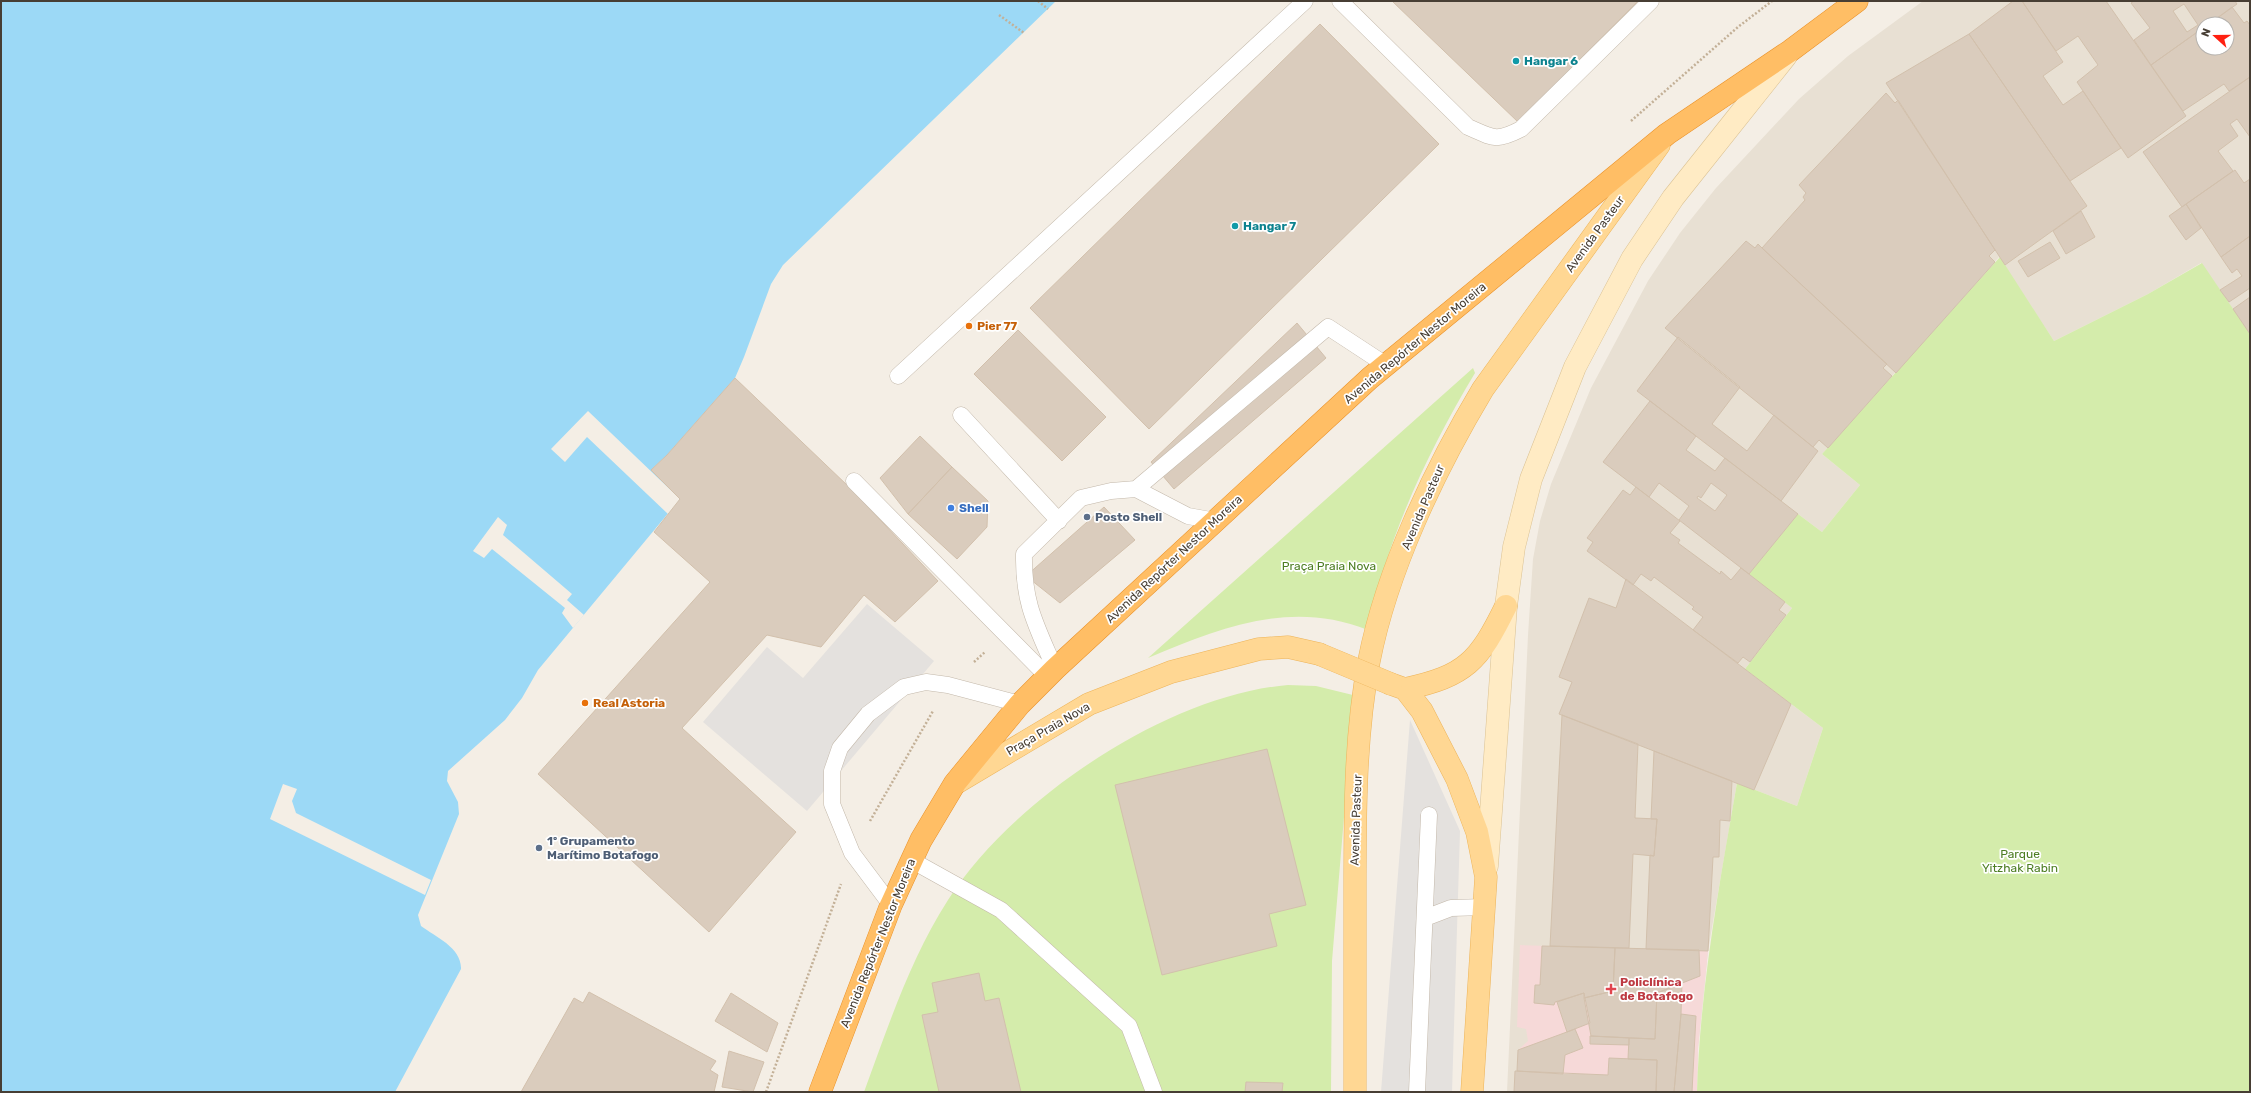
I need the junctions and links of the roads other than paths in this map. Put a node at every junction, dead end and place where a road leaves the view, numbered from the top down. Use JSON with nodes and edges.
{"nodes":[{"id":1,"x":1305,"y":1,"type":"edge"},
{"id":2,"x":1340,"y":1,"type":"edge"},
{"id":3,"x":1651,"y":1,"type":"edge"},
{"id":4,"x":1857,"y":1,"type":"edge"},
{"id":5,"x":1790,"y":51,"type":"junction"},
{"id":6,"x":1667,"y":134,"type":"junction"},
{"id":7,"x":1386,"y":365,"type":"junction"},
{"id":8,"x":898,"y":376,"type":"dead end"},
{"id":9,"x":961,"y":415,"type":"dead end"},
{"id":10,"x":854,"y":481,"type":"dead end"},
{"id":11,"x":1136,"y":489,"type":"junction"},
{"id":12,"x":1059,"y":520,"type":"junction"},
{"id":13,"x":1216,"y":521,"type":"junction"},
{"id":14,"x":1506,"y":606,"type":"junction"},
{"id":15,"x":1051,"y":672,"type":"junction"},
{"id":16,"x":1398,"y":687,"type":"junction"},
{"id":17,"x":1020,"y":704,"type":"junction"},
{"id":18,"x":955,"y":783,"type":"junction"},
{"id":19,"x":1429,"y":815,"type":"dead end"},
{"id":20,"x":911,"y":860,"type":"junction"},
{"id":21,"x":1486,"y":877,"type":"junction"},
{"id":22,"x":891,"y":905,"type":"junction"},
{"id":23,"x":1485,"y":907,"type":"junction"},
{"id":24,"x":1425,"y":918,"type":"junction"},
{"id":25,"x":820,"y":1092,"type":"edge"},
{"id":26,"x":1154,"y":1092,"type":"edge"},
{"id":27,"x":1355,"y":1092,"type":"edge"},
{"id":28,"x":1417,"y":1092,"type":"edge"},
{"id":29,"x":1472,"y":1092,"type":"edge"}],
"edges":[{"from":1,"to":8,"type":"lane"},
{"from":2,"to":3,"type":"lane"},
{"from":4,"to":5,"type":"highway","name":"Avenida Pasteur"},
{"from":5,"to":6,"type":"highway","name":"Avenida Pasteur"},
{"from":5,"to":14,"type":"street","name":"Avenida Pasteur"},
{"from":6,"to":7,"type":"highway","name":"Avenida Repórter Nestor Moreira"},
{"from":6,"to":27,"type":"main road","name":"Avenida Pasteur"},
{"from":7,"to":11,"type":"lane"},
{"from":7,"to":13,"type":"highway","name":"Avenida Repórter Nestor Moreira"},
{"from":9,"to":12,"type":"lane"},
{"from":10,"to":15,"type":"lane"},
{"from":11,"to":12,"type":"lane"},
{"from":11,"to":13,"type":"lane"},
{"from":12,"to":15,"type":"lane"},
{"from":13,"to":15,"type":"highway","name":"Avenida Repórter Nestor Moreira"},
{"from":14,"to":16,"type":"main road"},
{"from":14,"to":21,"type":"street","name":"Avenida Pasteur"},
{"from":15,"to":17,"type":"highway","name":"Avenida Repórter Nestor Moreira"},
{"from":16,"to":18,"type":"main road","name":"Praça Praia Nova","bridge":true},
{"from":16,"to":21,"type":"main road","name":"Praça Praia Nova"},
{"from":17,"to":18,"type":"highway","name":"Avenida Repórter Nestor Moreira"},
{"from":17,"to":22,"type":"lane"},
{"from":18,"to":20,"type":"highway","name":"Avenida Repórter Nestor Moreira"},
{"from":19,"to":24,"type":"lane"},
{"from":20,"to":22,"type":"highway","name":"Avenida Repórter Nestor Moreira"},
{"from":20,"to":26,"type":"lane"},
{"from":21,"to":23,"type":"main road","name":"Avenida Pasteur"},
{"from":22,"to":25,"type":"highway","name":"Avenida Repórter Nestor Moreira"},
{"from":23,"to":24,"type":"lane"},
{"from":23,"to":29,"type":"main road","name":"Avenida Pasteur"},
{"from":24,"to":28,"type":"lane"}]}
